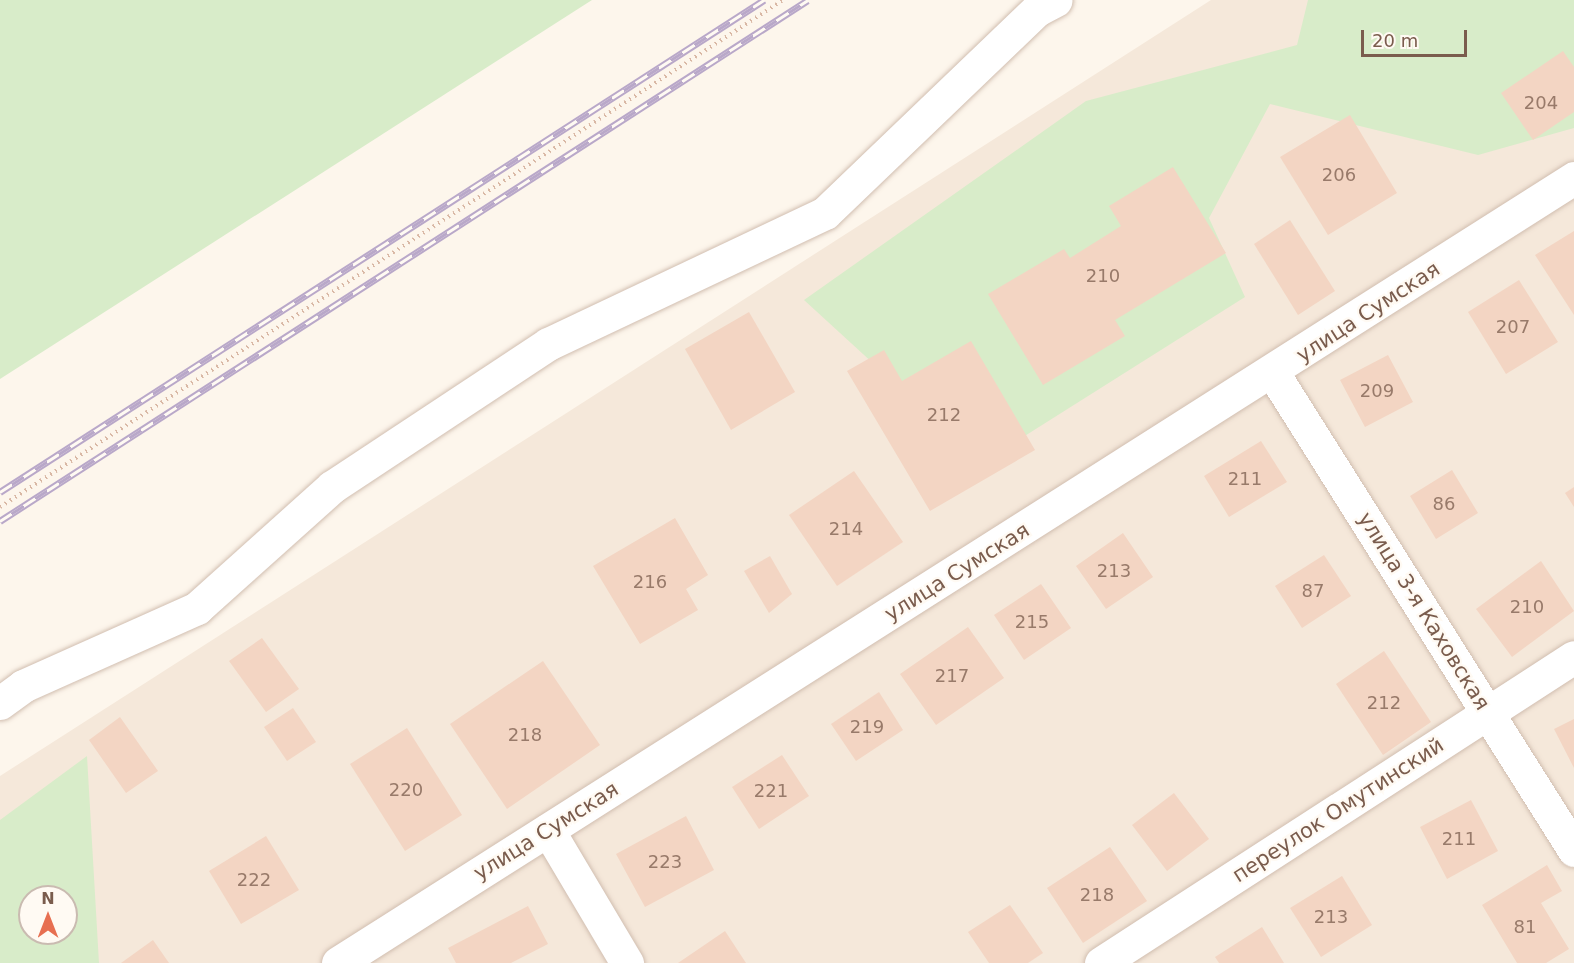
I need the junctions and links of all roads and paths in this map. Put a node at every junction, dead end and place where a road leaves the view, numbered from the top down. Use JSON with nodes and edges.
{"nodes":[{"id":1,"x":783,"y":0,"type":"edge"},
{"id":2,"x":1056,"y":0,"type":"edge"},
{"id":3,"x":1574,"y":178,"type":"edge"},
{"id":4,"x":1273,"y":373,"type":"junction"},
{"id":5,"x":0,"y":507,"type":"edge"},
{"id":6,"x":1574,"y":657,"type":"edge"},
{"id":7,"x":0,"y":703,"type":"edge"},
{"id":8,"x":1489,"y":712,"type":"junction"},
{"id":9,"x":548,"y":830,"type":"junction"},
{"id":10,"x":1574,"y":850,"type":"edge"},
{"id":11,"x":338,"y":963,"type":"edge"},
{"id":12,"x":627,"y":963,"type":"edge"},
{"id":13,"x":1101,"y":963,"type":"edge"}],
"edges":[{"from":1,"to":5,"type":"path"},
{"from":2,"to":7,"type":"street"},
{"from":3,"to":4,"type":"street","name":"улица Сумская"},
{"from":4,"to":8,"type":"street","name":"улица 3-я Каховская"},
{"from":4,"to":9,"type":"street","name":"улица Сумская"},
{"from":6,"to":8,"type":"street","name":"переулок Омутинский"},
{"from":8,"to":10,"type":"street","name":"улица 3-я Каховская"},
{"from":8,"to":13,"type":"street","name":"переулок Омутинский"},
{"from":9,"to":11,"type":"street","name":"улица Сумская"},
{"from":9,"to":12,"type":"street"}]}
